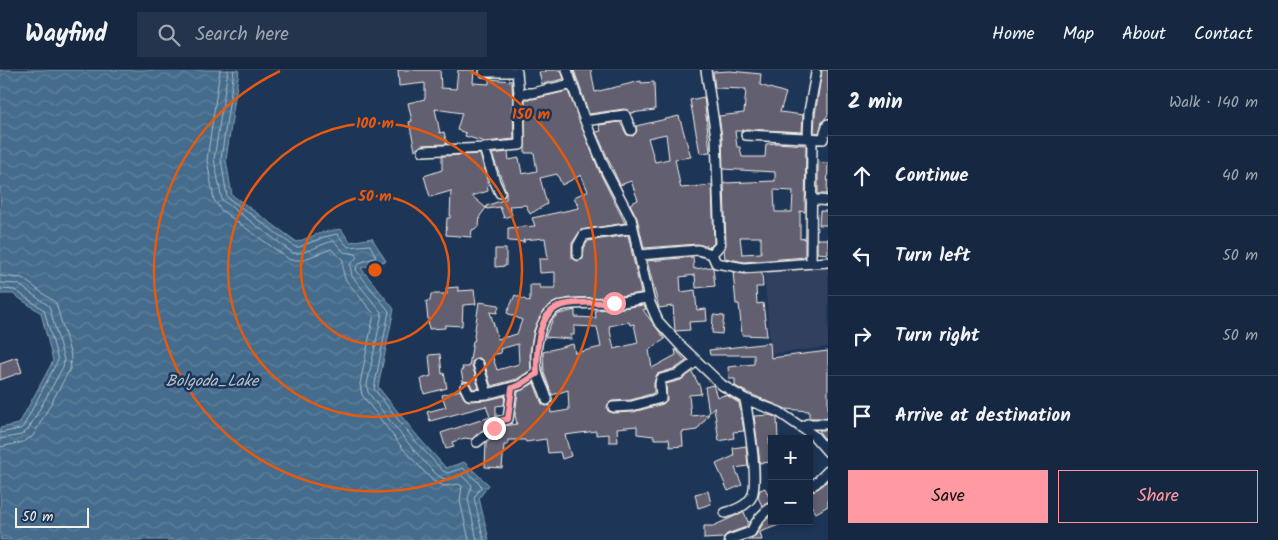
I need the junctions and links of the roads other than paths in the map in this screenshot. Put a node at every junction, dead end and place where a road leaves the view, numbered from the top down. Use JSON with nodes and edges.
{"nodes":[{"id":1,"x":567,"y":70,"type":"edge"},
{"id":2,"x":706,"y":70,"type":"edge"},
{"id":3,"x":484,"y":72,"type":"dead end"},
{"id":4,"x":816,"y":73,"type":"dead end"},
{"id":5,"x":572,"y":84,"type":"junction"},
{"id":6,"x":519,"y":93,"type":"junction"},
{"id":7,"x":585,"y":121,"type":"junction"},
{"id":8,"x":828,"y":124,"type":"edge"},
{"id":9,"x":631,"y":130,"type":"dead end"},
{"id":10,"x":746,"y":135,"type":"dead end"},
{"id":11,"x":810,"y":139,"type":"junction"},
{"id":12,"x":484,"y":148,"type":"junction"},
{"id":13,"x":423,"y":151,"type":"dead end"},
{"id":14,"x":500,"y":193,"type":"dead end"},
{"id":15,"x":812,"y":199,"type":"junction"},
{"id":16,"x":828,"y":201,"type":"edge"},
{"id":17,"x":633,"y":228,"type":"junction"},
{"id":18,"x":712,"y":254,"type":"junction"},
{"id":19,"x":578,"y":255,"type":"dead end"},
{"id":20,"x":640,"y":255,"type":"junction"},
{"id":21,"x":828,"y":262,"type":"edge"},
{"id":22,"x":811,"y":263,"type":"junction"},
{"id":23,"x":649,"y":298,"type":"junction"},
{"id":24,"x":697,"y":361,"type":"junction"},
{"id":25,"x":478,"y":364,"type":"dead end"},
{"id":26,"x":537,"y":374,"type":"junction"},
{"id":27,"x":465,"y":387,"type":"dead end"},
{"id":28,"x":512,"y":388,"type":"junction"},
{"id":29,"x":487,"y":394,"type":"junction"},
{"id":30,"x":745,"y":399,"type":"junction"},
{"id":31,"x":547,"y":400,"type":"dead end"},
{"id":32,"x":613,"y":407,"type":"dead end"},
{"id":33,"x":828,"y":424,"type":"edge"},
{"id":34,"x":802,"y":428,"type":"junction"},
{"id":35,"x":477,"y":442,"type":"dead end"},
{"id":36,"x":828,"y":452,"type":"edge"},
{"id":37,"x":828,"y":470,"type":"edge"},
{"id":38,"x":813,"y":484,"type":"edge"},
{"id":39,"x":768,"y":509,"type":"edge"},
{"id":40,"x":724,"y":513,"type":"dead end"},
{"id":41,"x":729,"y":540,"type":"edge"}],
"edges":[{"from":1,"to":5,"type":"street"},
{"from":2,"to":18,"type":"street"},
{"from":3,"to":6,"type":"street"},
{"from":4,"to":11,"type":"street"},
{"from":5,"to":6,"type":"street"},
{"from":5,"to":7,"type":"street"},
{"from":6,"to":12,"type":"street"},
{"from":7,"to":9,"type":"street"},
{"from":7,"to":17,"type":"street"},
{"from":8,"to":11,"type":"street"},
{"from":10,"to":11,"type":"street"},
{"from":11,"to":15,"type":"street"},
{"from":12,"to":13,"type":"street"},
{"from":12,"to":14,"type":"street"},
{"from":15,"to":16,"type":"street"},
{"from":15,"to":22,"type":"street"},
{"from":17,"to":19,"type":"street"},
{"from":17,"to":20,"type":"street"},
{"from":18,"to":20,"type":"street"},
{"from":18,"to":22,"type":"street"},
{"from":20,"to":23,"type":"street"},
{"from":21,"to":22,"type":"street"},
{"from":23,"to":24,"type":"street"},
{"from":23,"to":26,"type":"street"},
{"from":24,"to":30,"type":"street"},
{"from":24,"to":32,"type":"street"},
{"from":25,"to":29,"type":"street"},
{"from":26,"to":28,"type":"street"},
{"from":26,"to":31,"type":"street"},
{"from":27,"to":29,"type":"street"},
{"from":28,"to":29,"type":"street"},
{"from":28,"to":35,"type":"street"},
{"from":30,"to":34,"type":"street"},
{"from":30,"to":40,"type":"street"},
{"from":33,"to":34,"type":"street"},
{"from":34,"to":36,"type":"street"},
{"from":37,"to":38,"type":"street"},
{"from":39,"to":41,"type":"street"}]}
